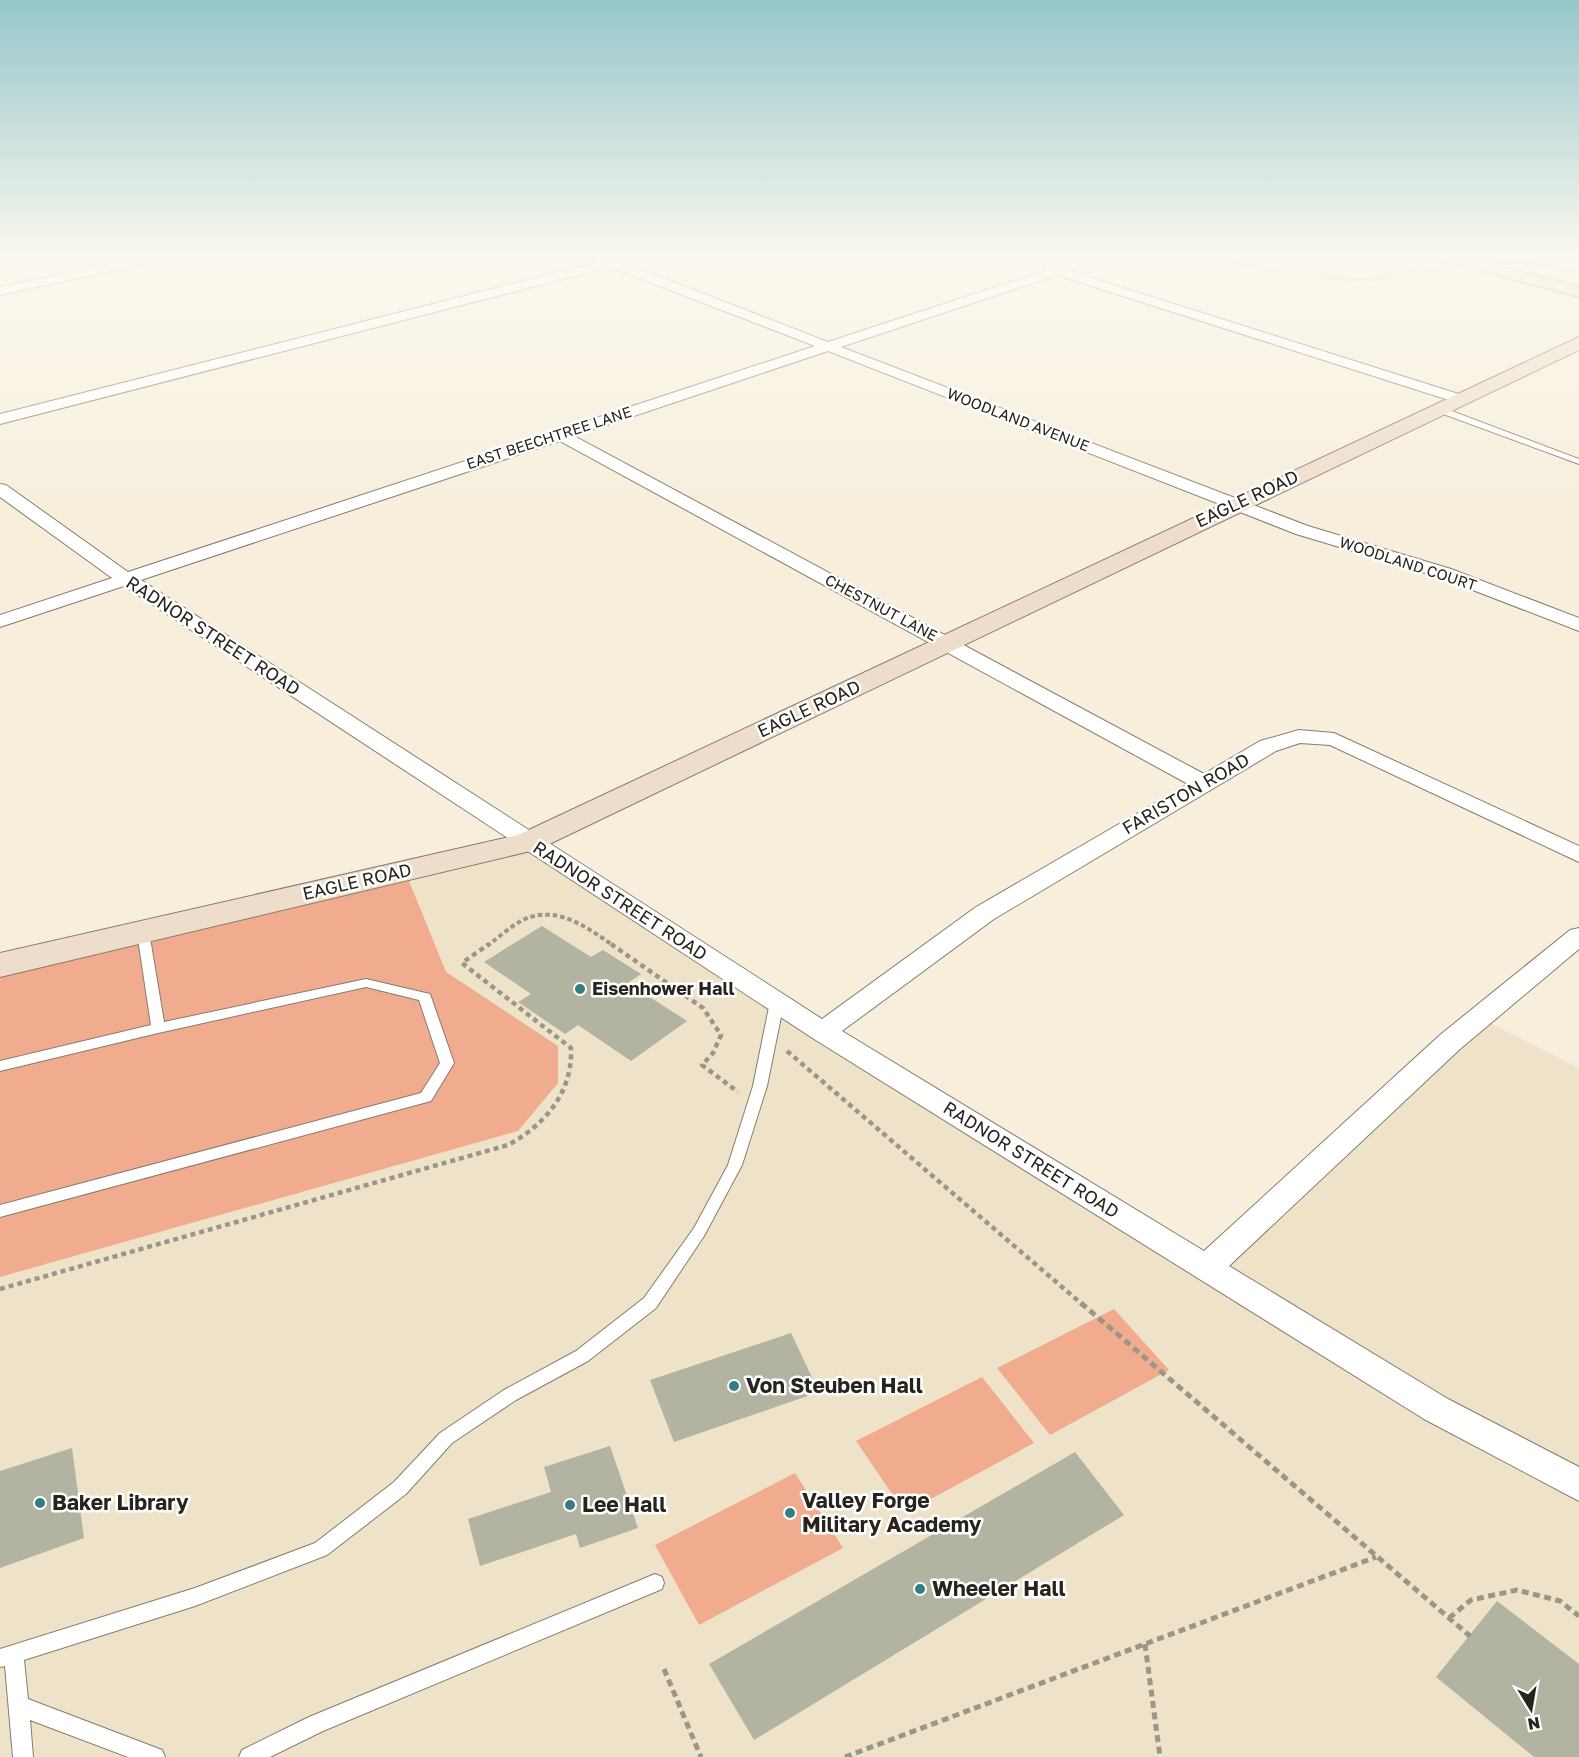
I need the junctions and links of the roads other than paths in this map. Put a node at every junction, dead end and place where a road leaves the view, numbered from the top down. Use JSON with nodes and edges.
{"nodes":[{"id":1,"x":304,"y":339,"type":"edge"},
{"id":2,"x":807,"y":339,"type":"edge"},
{"id":3,"x":846,"y":339,"type":"edge"},
{"id":4,"x":1258,"y":339,"type":"edge"},
{"id":5,"x":1579,"y":343,"type":"edge"},
{"id":6,"x":825,"y":346,"type":"junction"},
{"id":7,"x":1449,"y":404,"type":"junction"},
{"id":8,"x":0,"y":420,"type":"edge"},
{"id":9,"x":559,"y":434,"type":"junction"},
{"id":10,"x":1579,"y":462,"type":"edge"},
{"id":11,"x":0,"y":489,"type":"edge"},
{"id":12,"x":1237,"y":504,"type":"junction"},
{"id":13,"x":124,"y":578,"type":"junction"},
{"id":14,"x":0,"y":621,"type":"edge"},
{"id":15,"x":1579,"y":625,"type":"edge"},
{"id":16,"x":946,"y":644,"type":"junction"},
{"id":17,"x":1203,"y":783,"type":"junction"},
{"id":18,"x":528,"y":842,"type":"junction"},
{"id":19,"x":1579,"y":855,"type":"edge"},
{"id":20,"x":143,"y":933,"type":"junction"},
{"id":21,"x":1579,"y":936,"type":"edge"},
{"id":22,"x":0,"y":965,"type":"edge"},
{"id":23,"x":777,"y":1002,"type":"junction"},
{"id":24,"x":158,"y":1028,"type":"junction"},
{"id":25,"x":823,"y":1032,"type":"junction"},
{"id":26,"x":0,"y":1066,"type":"edge"},
{"id":27,"x":0,"y":1211,"type":"edge"},
{"id":28,"x":1206,"y":1268,"type":"junction"},
{"id":29,"x":1579,"y":1485,"type":"edge"},
{"id":30,"x":655,"y":1583,"type":"dead end"},
{"id":31,"x":7,"y":1656,"type":"edge"},
{"id":32,"x":19,"y":1706,"type":"junction"},
{"id":33,"x":23,"y":1757,"type":"edge"},
{"id":34,"x":155,"y":1757,"type":"edge"},
{"id":35,"x":249,"y":1757,"type":"edge"}],
"edges":[{"from":1,"to":8,"type":"street"},
{"from":2,"to":6,"type":"street","name":"WOODLAND AVENUE"},
{"from":3,"to":6,"type":"street","name":"EAST BEECHTREE LANE"},
{"from":4,"to":7,"type":"street"},
{"from":5,"to":7,"type":"street","name":"EAGLE ROAD"},
{"from":6,"to":9,"type":"street","name":"EAST BEECHTREE LANE"},
{"from":6,"to":12,"type":"street","name":"WOODLAND AVENUE"},
{"from":7,"to":10,"type":"lane"},
{"from":7,"to":12,"type":"street","name":"EAGLE ROAD"},
{"from":9,"to":13,"type":"street","name":"EAST BEECHTREE LANE"},
{"from":9,"to":16,"type":"street","name":"CHESTNUT LANE"},
{"from":11,"to":13,"type":"street","name":"RADNOR STREET ROAD"},
{"from":12,"to":15,"type":"street","name":"WOODLAND COURT"},
{"from":12,"to":16,"type":"street","name":"EAGLE ROAD"},
{"from":13,"to":14,"type":"street","name":"EAST BEECHTREE LANE"},
{"from":13,"to":18,"type":"street","name":"RADNOR STREET ROAD"},
{"from":16,"to":17,"type":"street","name":"CHESTNUT LANE"},
{"from":16,"to":18,"type":"street","name":"EAGLE ROAD"},
{"from":17,"to":19,"type":"street","name":"FARISTON ROAD"},
{"from":17,"to":25,"type":"street","name":"FARISTON ROAD"},
{"from":18,"to":20,"type":"street","name":"EAGLE ROAD"},
{"from":18,"to":23,"type":"street","name":"RADNOR STREET ROAD"},
{"from":20,"to":22,"type":"street","name":"EAGLE ROAD"},
{"from":20,"to":24,"type":"lane"},
{"from":21,"to":28,"type":"street"},
{"from":23,"to":25,"type":"street","name":"RADNOR STREET ROAD"},
{"from":23,"to":31,"type":"lane"},
{"from":24,"to":26,"type":"lane"},
{"from":24,"to":27,"type":"lane"},
{"from":25,"to":28,"type":"street","name":"RADNOR STREET ROAD"},
{"from":28,"to":29,"type":"street","name":"RADNOR STREET ROAD"},
{"from":30,"to":35,"type":"lane"},
{"from":31,"to":32,"type":"lane"},
{"from":32,"to":33,"type":"lane"},
{"from":32,"to":34,"type":"lane"}]}
